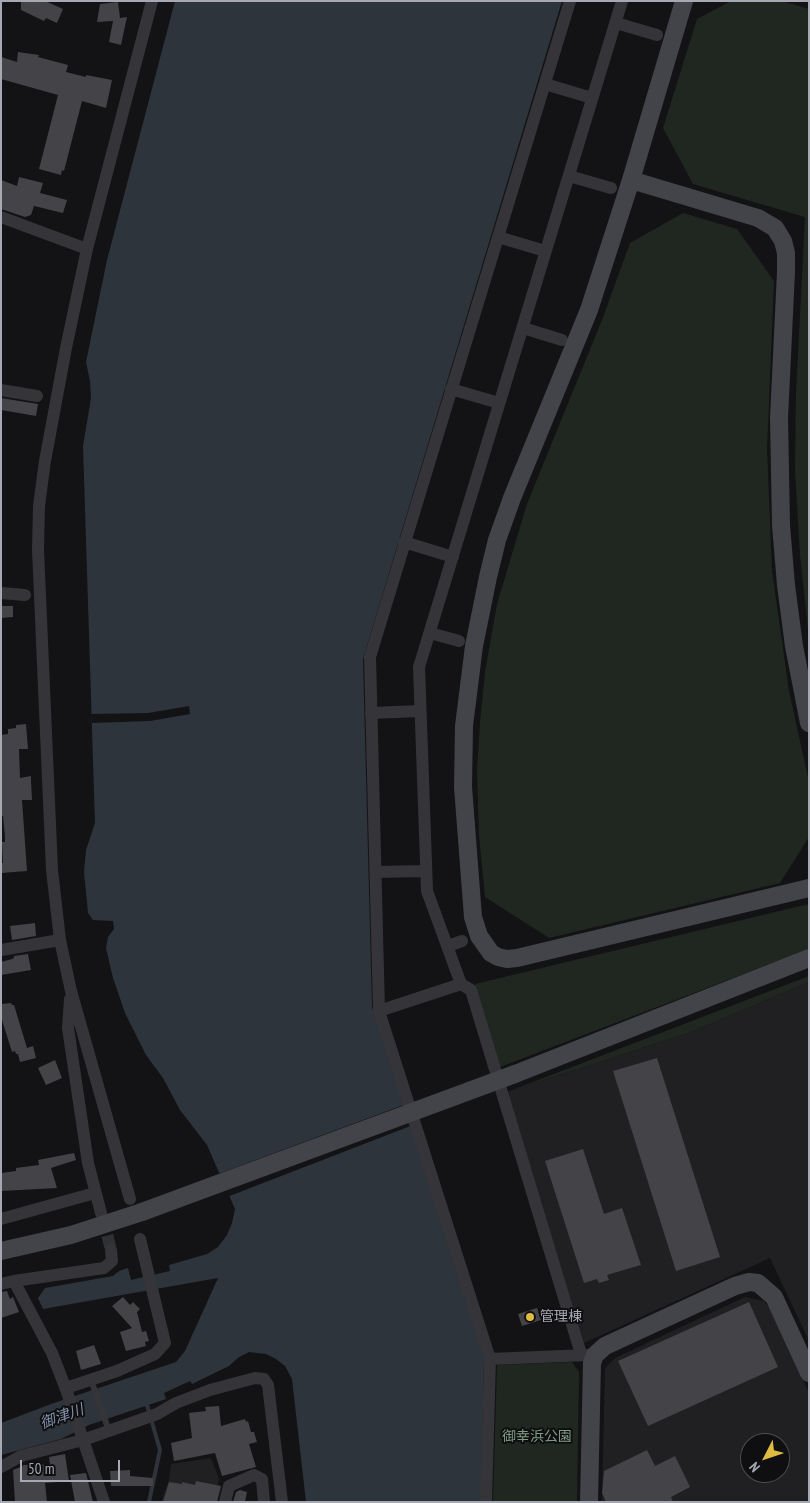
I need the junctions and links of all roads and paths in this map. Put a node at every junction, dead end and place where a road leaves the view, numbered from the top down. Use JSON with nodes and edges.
{"nodes":[{"id":1,"x":152,"y":1,"type":"edge"},
{"id":2,"x":570,"y":1,"type":"edge"},
{"id":3,"x":622,"y":1,"type":"edge"},
{"id":4,"x":684,"y":1,"type":"edge"},
{"id":5,"x":616,"y":23,"type":"junction"},
{"id":6,"x":657,"y":35,"type":"dead end"},
{"id":7,"x":544,"y":84,"type":"junction"},
{"id":8,"x":592,"y":98,"type":"junction"},
{"id":9,"x":569,"y":176,"type":"junction"},
{"id":10,"x":631,"y":180,"type":"junction"},
{"id":11,"x":611,"y":188,"type":"dead end"},
{"id":12,"x":1,"y":217,"type":"edge"},
{"id":13,"x":498,"y":236,"type":"junction"},
{"id":14,"x":87,"y":249,"type":"junction"},
{"id":15,"x":545,"y":251,"type":"junction"},
{"id":16,"x":523,"y":328,"type":"junction"},
{"id":17,"x":562,"y":340,"type":"dead end"},
{"id":18,"x":451,"y":389,"type":"junction"},
{"id":19,"x":1,"y":390,"type":"edge"},
{"id":20,"x":37,"y":396,"type":"dead end"},
{"id":21,"x":499,"y":403,"type":"junction"},
{"id":22,"x":404,"y":542,"type":"junction"},
{"id":23,"x":453,"y":557,"type":"junction"},
{"id":24,"x":1,"y":593,"type":"edge"},
{"id":25,"x":25,"y":595,"type":"dead end"},
{"id":26,"x":430,"y":633,"type":"junction"},
{"id":27,"x":459,"y":641,"type":"dead end"},
{"id":28,"x":420,"y":711,"type":"junction"},
{"id":29,"x":371,"y":713,"type":"junction"},
{"id":30,"x":809,"y":723,"type":"edge"},
{"id":31,"x":425,"y":871,"type":"junction"},
{"id":32,"x":376,"y":872,"type":"junction"},
{"id":33,"x":809,"y":888,"type":"edge"},
{"id":34,"x":60,"y":940,"type":"junction"},
{"id":35,"x":462,"y":941,"type":"dead end"},
{"id":36,"x":448,"y":946,"type":"junction"},
{"id":37,"x":1,"y":950,"type":"edge"},
{"id":38,"x":809,"y":958,"type":"edge"},
{"id":39,"x":461,"y":984,"type":"junction"},
{"id":40,"x":71,"y":991,"type":"junction"},
{"id":41,"x":379,"y":1011,"type":"junction"},
{"id":42,"x":95,"y":1193,"type":"junction"},
{"id":43,"x":130,"y":1198,"type":"dead end"},
{"id":44,"x":101,"y":1213,"type":"tunnel mouth"},
{"id":45,"x":1,"y":1219,"type":"edge"},
{"id":46,"x":140,"y":1239,"type":"dead end"},
{"id":47,"x":111,"y":1250,"type":"tunnel mouth"},
{"id":48,"x":1,"y":1251,"type":"edge"},
{"id":49,"x":8,"y":1282,"type":"edge"},
{"id":50,"x":588,"y":1355,"type":"junction"},
{"id":51,"x":490,"y":1359,"type":"junction"},
{"id":52,"x":809,"y":1373,"type":"edge"},
{"id":53,"x":92,"y":1382,"type":"junction"},
{"id":54,"x":67,"y":1390,"type":"junction"},
{"id":55,"x":108,"y":1428,"type":"junction"},
{"id":56,"x":81,"y":1436,"type":"junction"},
{"id":57,"x":21,"y":1456,"type":"junction"},
{"id":58,"x":1,"y":1458,"type":"edge"},
{"id":59,"x":1,"y":1467,"type":"edge"},
{"id":60,"x":104,"y":1502,"type":"edge"},
{"id":61,"x":225,"y":1502,"type":"edge"},
{"id":62,"x":264,"y":1502,"type":"edge"},
{"id":63,"x":282,"y":1502,"type":"edge"},
{"id":64,"x":486,"y":1502,"type":"edge"},
{"id":65,"x":589,"y":1502,"type":"edge"}],
"edges":[{"from":1,"to":14,"type":"street"},
{"from":2,"to":7,"type":"street"},
{"from":3,"to":5,"type":"street"},
{"from":4,"to":10,"type":"street"},
{"from":5,"to":6,"type":"street"},
{"from":5,"to":8,"type":"street"},
{"from":7,"to":8,"type":"street"},
{"from":7,"to":13,"type":"street"},
{"from":8,"to":9,"type":"street"},
{"from":9,"to":11,"type":"street"},
{"from":9,"to":15,"type":"street"},
{"from":10,"to":30,"type":"street"},
{"from":10,"to":33,"type":"street"},
{"from":12,"to":14,"type":"street"},
{"from":13,"to":15,"type":"street"},
{"from":13,"to":18,"type":"street"},
{"from":14,"to":34,"type":"street"},
{"from":15,"to":16,"type":"street"},
{"from":16,"to":17,"type":"street"},
{"from":16,"to":21,"type":"street"},
{"from":18,"to":21,"type":"street"},
{"from":18,"to":22,"type":"street"},
{"from":19,"to":20,"type":"street"},
{"from":21,"to":23,"type":"street"},
{"from":22,"to":23,"type":"street"},
{"from":22,"to":29,"type":"street"},
{"from":23,"to":26,"type":"street"},
{"from":24,"to":25,"type":"street"},
{"from":26,"to":27,"type":"street"},
{"from":26,"to":28,"type":"street"},
{"from":28,"to":29,"type":"street"},
{"from":28,"to":31,"type":"street"},
{"from":29,"to":32,"type":"street"},
{"from":31,"to":32,"type":"street"},
{"from":31,"to":36,"type":"street"},
{"from":32,"to":41,"type":"street"},
{"from":34,"to":37,"type":"street"},
{"from":34,"to":40,"type":"street"},
{"from":35,"to":36,"type":"street"},
{"from":36,"to":39,"type":"street"},
{"from":38,"to":48,"type":"street","bridge":true},
{"from":39,"to":41,"type":"street"},
{"from":39,"to":50,"type":"street"},
{"from":40,"to":42,"type":"street"},
{"from":40,"to":43,"type":"street"},
{"from":41,"to":51,"type":"street"},
{"from":42,"to":44,"type":"street"},
{"from":42,"to":45,"type":"street"},
{"from":46,"to":53,"type":"street"},
{"from":47,"to":49,"type":"street"},
{"from":49,"to":54,"type":"street"},
{"from":50,"to":51,"type":"street"},
{"from":50,"to":52,"type":"street"},
{"from":50,"to":65,"type":"street"},
{"from":51,"to":64,"type":"street"},
{"from":53,"to":54,"type":"street"},
{"from":53,"to":55,"type":"lane"},
{"from":54,"to":56,"type":"street"},
{"from":55,"to":56,"type":"street"},
{"from":55,"to":63,"type":"street"},
{"from":56,"to":57,"type":"street"},
{"from":56,"to":60,"type":"street"},
{"from":57,"to":58,"type":"street"},
{"from":57,"to":59,"type":"street"},
{"from":61,"to":62,"type":"street"}]}
